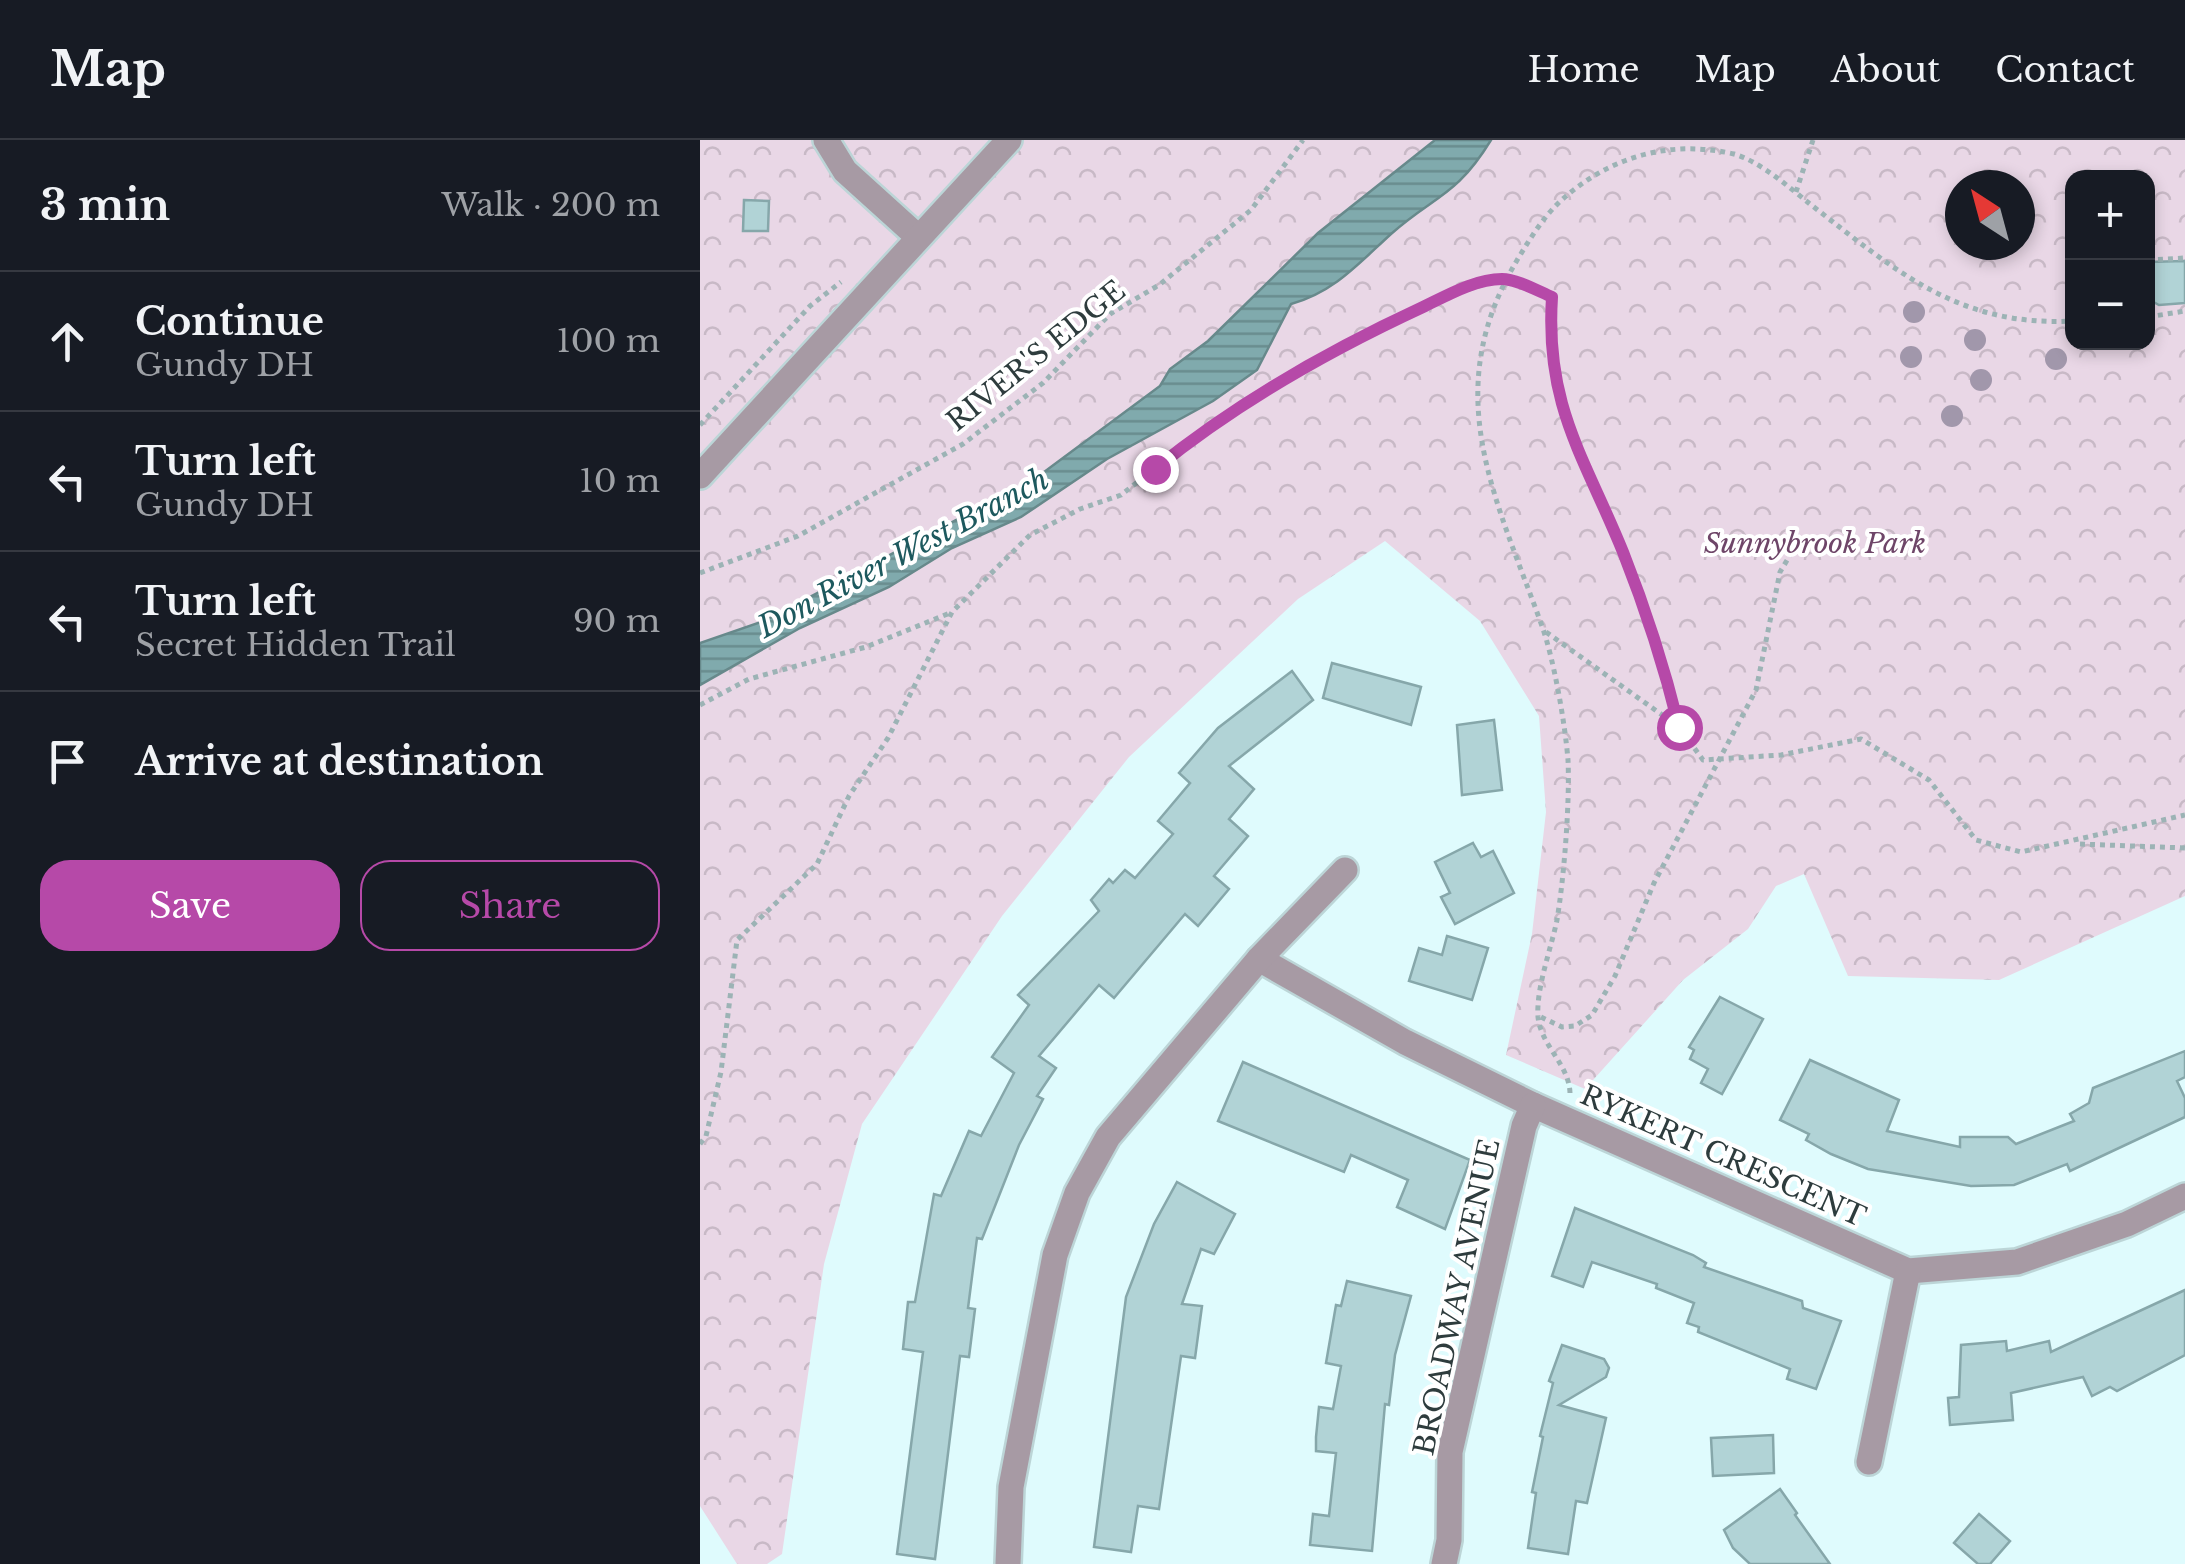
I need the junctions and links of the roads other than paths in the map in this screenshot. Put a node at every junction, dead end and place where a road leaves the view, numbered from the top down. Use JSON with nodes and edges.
{"nodes":[{"id":1,"x":826,"y":140,"type":"edge"},
{"id":2,"x":1009,"y":140,"type":"edge"},
{"id":3,"x":918,"y":237,"type":"junction"},
{"id":4,"x":700,"y":476,"type":"edge"},
{"id":5,"x":1345,"y":870,"type":"dead end"},
{"id":6,"x":1259,"y":959,"type":"junction"},
{"id":7,"x":1533,"y":1104,"type":"junction"},
{"id":8,"x":2185,"y":1196,"type":"edge"},
{"id":9,"x":1908,"y":1271,"type":"junction"},
{"id":10,"x":1869,"y":1462,"type":"dead end"},
{"id":11,"x":1008,"y":1564,"type":"edge"},
{"id":12,"x":1444,"y":1564,"type":"edge"}],
"edges":[{"from":1,"to":3,"type":"street"},
{"from":2,"to":3,"type":"street"},
{"from":3,"to":4,"type":"street"},
{"from":5,"to":6,"type":"street"},
{"from":6,"to":7,"type":"street","name":"RYKERT CRESCENT"},
{"from":6,"to":11,"type":"street"},
{"from":7,"to":9,"type":"street","name":"RYKERT CRESCENT"},
{"from":7,"to":12,"type":"street","name":"BROADWAY AVENUE"},
{"from":8,"to":9,"type":"street","name":"RYKERT CRESCENT"},
{"from":9,"to":10,"type":"street"}]}
